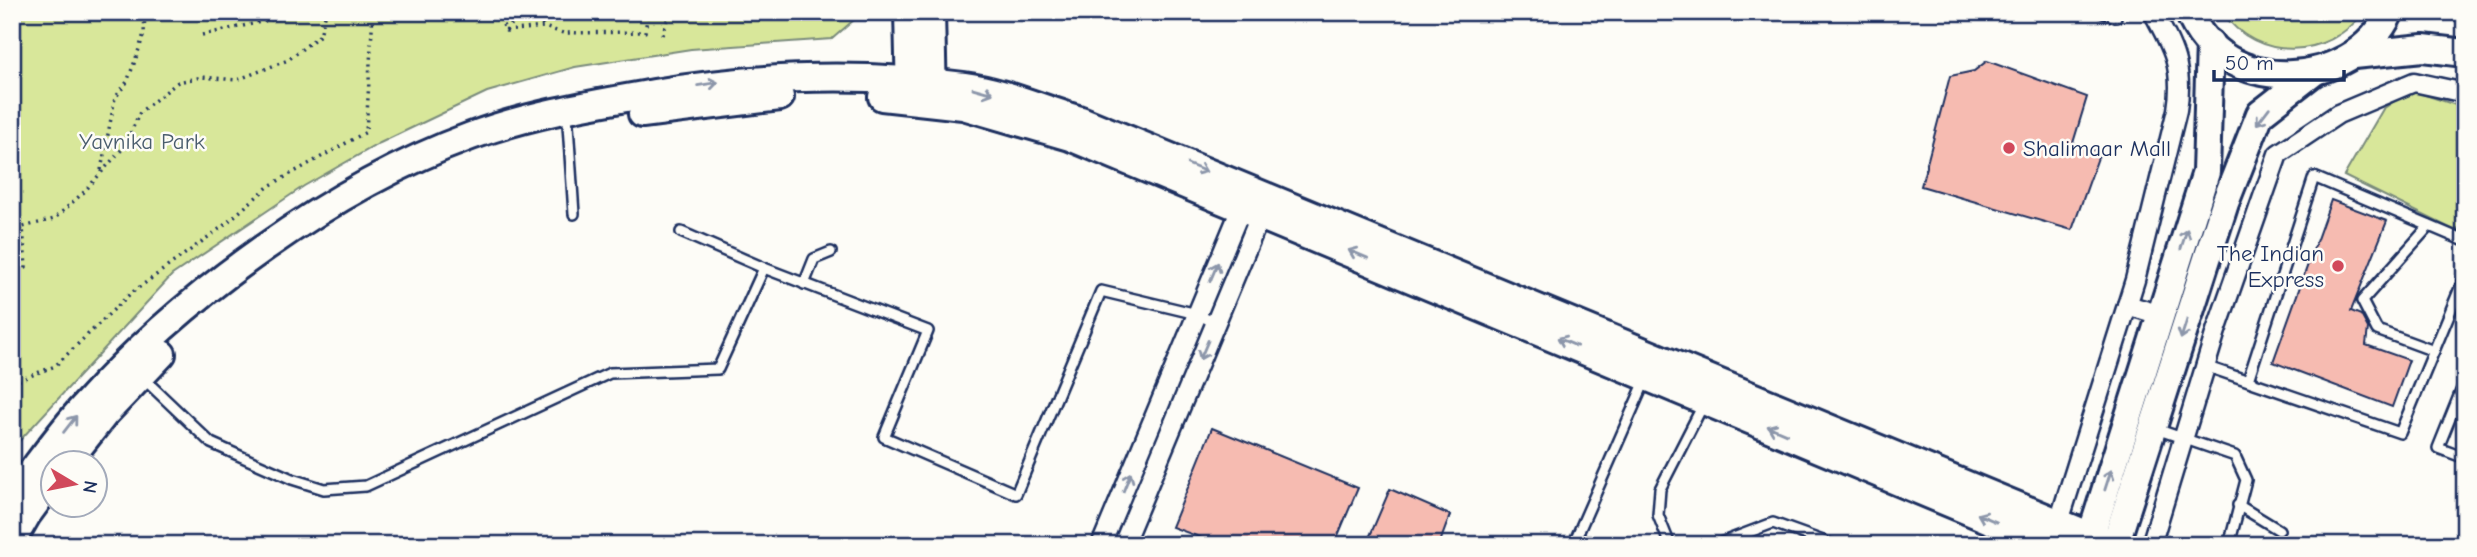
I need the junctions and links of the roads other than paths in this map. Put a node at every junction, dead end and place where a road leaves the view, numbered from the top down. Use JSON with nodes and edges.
{"nodes":[{"id":1,"x":908,"y":12,"type":"edge"},
{"id":2,"x":931,"y":12,"type":"edge"},
{"id":3,"x":2101,"y":12,"type":"edge"},
{"id":4,"x":2152,"y":12,"type":"edge"},
{"id":5,"x":2189,"y":12,"type":"edge"},
{"id":6,"x":2389,"y":12,"type":"edge"},
{"id":7,"x":2116,"y":18,"type":"dead end"},
{"id":8,"x":2210,"y":43,"type":"junction"},
{"id":9,"x":2465,"y":53,"type":"edge"},
{"id":10,"x":2354,"y":55,"type":"junction"},
{"id":11,"x":2314,"y":72,"type":"junction"},
{"id":12,"x":921,"y":92,"type":"junction"},
{"id":13,"x":2465,"y":93,"type":"edge"},
{"id":14,"x":568,"y":125,"type":"junction"},
{"id":15,"x":1255,"y":202,"type":"junction"},
{"id":16,"x":574,"y":214,"type":"dead end"},
{"id":17,"x":2429,"y":226,"type":"junction"},
{"id":18,"x":681,"y":232,"type":"dead end"},
{"id":19,"x":2465,"y":240,"type":"edge"},
{"id":20,"x":831,"y":252,"type":"dead end"},
{"id":21,"x":764,"y":268,"type":"junction"},
{"id":22,"x":2465,"y":276,"type":"edge"},
{"id":23,"x":804,"y":284,"type":"junction"},
{"id":24,"x":2127,"y":305,"type":"junction"},
{"id":25,"x":1196,"y":314,"type":"junction"},
{"id":26,"x":2161,"y":315,"type":"junction"},
{"id":27,"x":1215,"y":323,"type":"junction"},
{"id":28,"x":2434,"y":351,"type":"junction"},
{"id":29,"x":1652,"y":366,"type":"junction"},
{"id":30,"x":2206,"y":366,"type":"junction"},
{"id":31,"x":141,"y":376,"type":"junction"},
{"id":32,"x":2248,"y":380,"type":"junction"},
{"id":33,"x":2465,"y":381,"type":"edge"},
{"id":34,"x":1710,"y":390,"type":"junction"},
{"id":35,"x":2152,"y":428,"type":"junction"},
{"id":36,"x":2184,"y":438,"type":"junction"},
{"id":37,"x":78,"y":448,"type":"edge"},
{"id":38,"x":2465,"y":458,"type":"edge"},
{"id":39,"x":12,"y":497,"type":"edge"},
{"id":40,"x":38,"y":500,"type":"edge"},
{"id":41,"x":2238,"y":505,"type":"junction"},
{"id":42,"x":2278,"y":530,"type":"dead end"},
{"id":43,"x":2053,"y":537,"type":"edge"},
{"id":44,"x":1576,"y":538,"type":"dead end"},
{"id":45,"x":12,"y":541,"type":"edge"},
{"id":46,"x":2102,"y":542,"type":"edge"},
{"id":47,"x":1101,"y":545,"type":"edge"},
{"id":48,"x":1123,"y":545,"type":"edge"},
{"id":49,"x":1670,"y":545,"type":"edge"},
{"id":50,"x":1715,"y":545,"type":"edge"},
{"id":51,"x":1834,"y":545,"type":"edge"},
{"id":52,"x":2151,"y":545,"type":"edge"},
{"id":53,"x":2229,"y":545,"type":"edge"}],
"edges":[{"from":1,"to":12,"type":"street"},
{"from":2,"to":12,"type":"street"},
{"from":3,"to":7,"type":"lane"},
{"from":4,"to":24,"type":"street"},
{"from":5,"to":8,"type":"street"},
{"from":6,"to":10,"type":"street"},
{"from":8,"to":11,"type":"street"},
{"from":26,"to":8,"type":"street","one_way":true},
{"from":9,"to":10,"type":"street"},
{"from":10,"to":11,"type":"street"},
{"from":11,"to":35,"type":"street","one_way":true},
{"from":12,"to":14,"type":"street"},
{"from":12,"to":15,"type":"street"},
{"from":39,"to":12,"type":"street","one_way":true},
{"from":13,"to":30,"type":"street"},
{"from":14,"to":16,"type":"lane"},
{"from":14,"to":31,"type":"street"},
{"from":25,"to":15,"type":"street","one_way":true},
{"from":15,"to":27,"type":"street"},
{"from":15,"to":29,"type":"street"},
{"from":17,"to":19,"type":"lane"},
{"from":17,"to":28,"type":"lane"},
{"from":17,"to":32,"type":"lane"},
{"from":18,"to":21,"type":"lane"},
{"from":20,"to":23,"type":"lane"},
{"from":21,"to":23,"type":"lane"},
{"from":21,"to":31,"type":"lane"},
{"from":22,"to":28,"type":"lane"},
{"from":23,"to":25,"type":"lane"},
{"from":24,"to":26,"type":"street"},
{"from":24,"to":43,"type":"street"},
{"from":25,"to":27,"type":"lane"},
{"from":47,"to":25,"type":"street","one_way":true},
{"from":46,"to":26,"type":"street","one_way":true},
{"from":27,"to":48,"type":"street","one_way":true},
{"from":28,"to":32,"type":"lane"},
{"from":29,"to":34,"type":"street"},
{"from":29,"to":44,"type":"lane"},
{"from":30,"to":32,"type":"lane"},
{"from":30,"to":36,"type":"street"},
{"from":31,"to":37,"type":"street"},
{"from":33,"to":38,"type":"lane"},
{"from":34,"to":43,"type":"street"},
{"from":34,"to":49,"type":"lane"},
{"from":35,"to":36,"type":"lane"},
{"from":35,"to":46,"type":"street"},
{"from":36,"to":41,"type":"lane"},
{"from":36,"to":52,"type":"street"},
{"from":40,"to":45,"type":"street"},
{"from":41,"to":42,"type":"lane"},
{"from":41,"to":53,"type":"lane"},
{"from":43,"to":46,"type":"street"},
{"from":50,"to":51,"type":"lane"}]}
